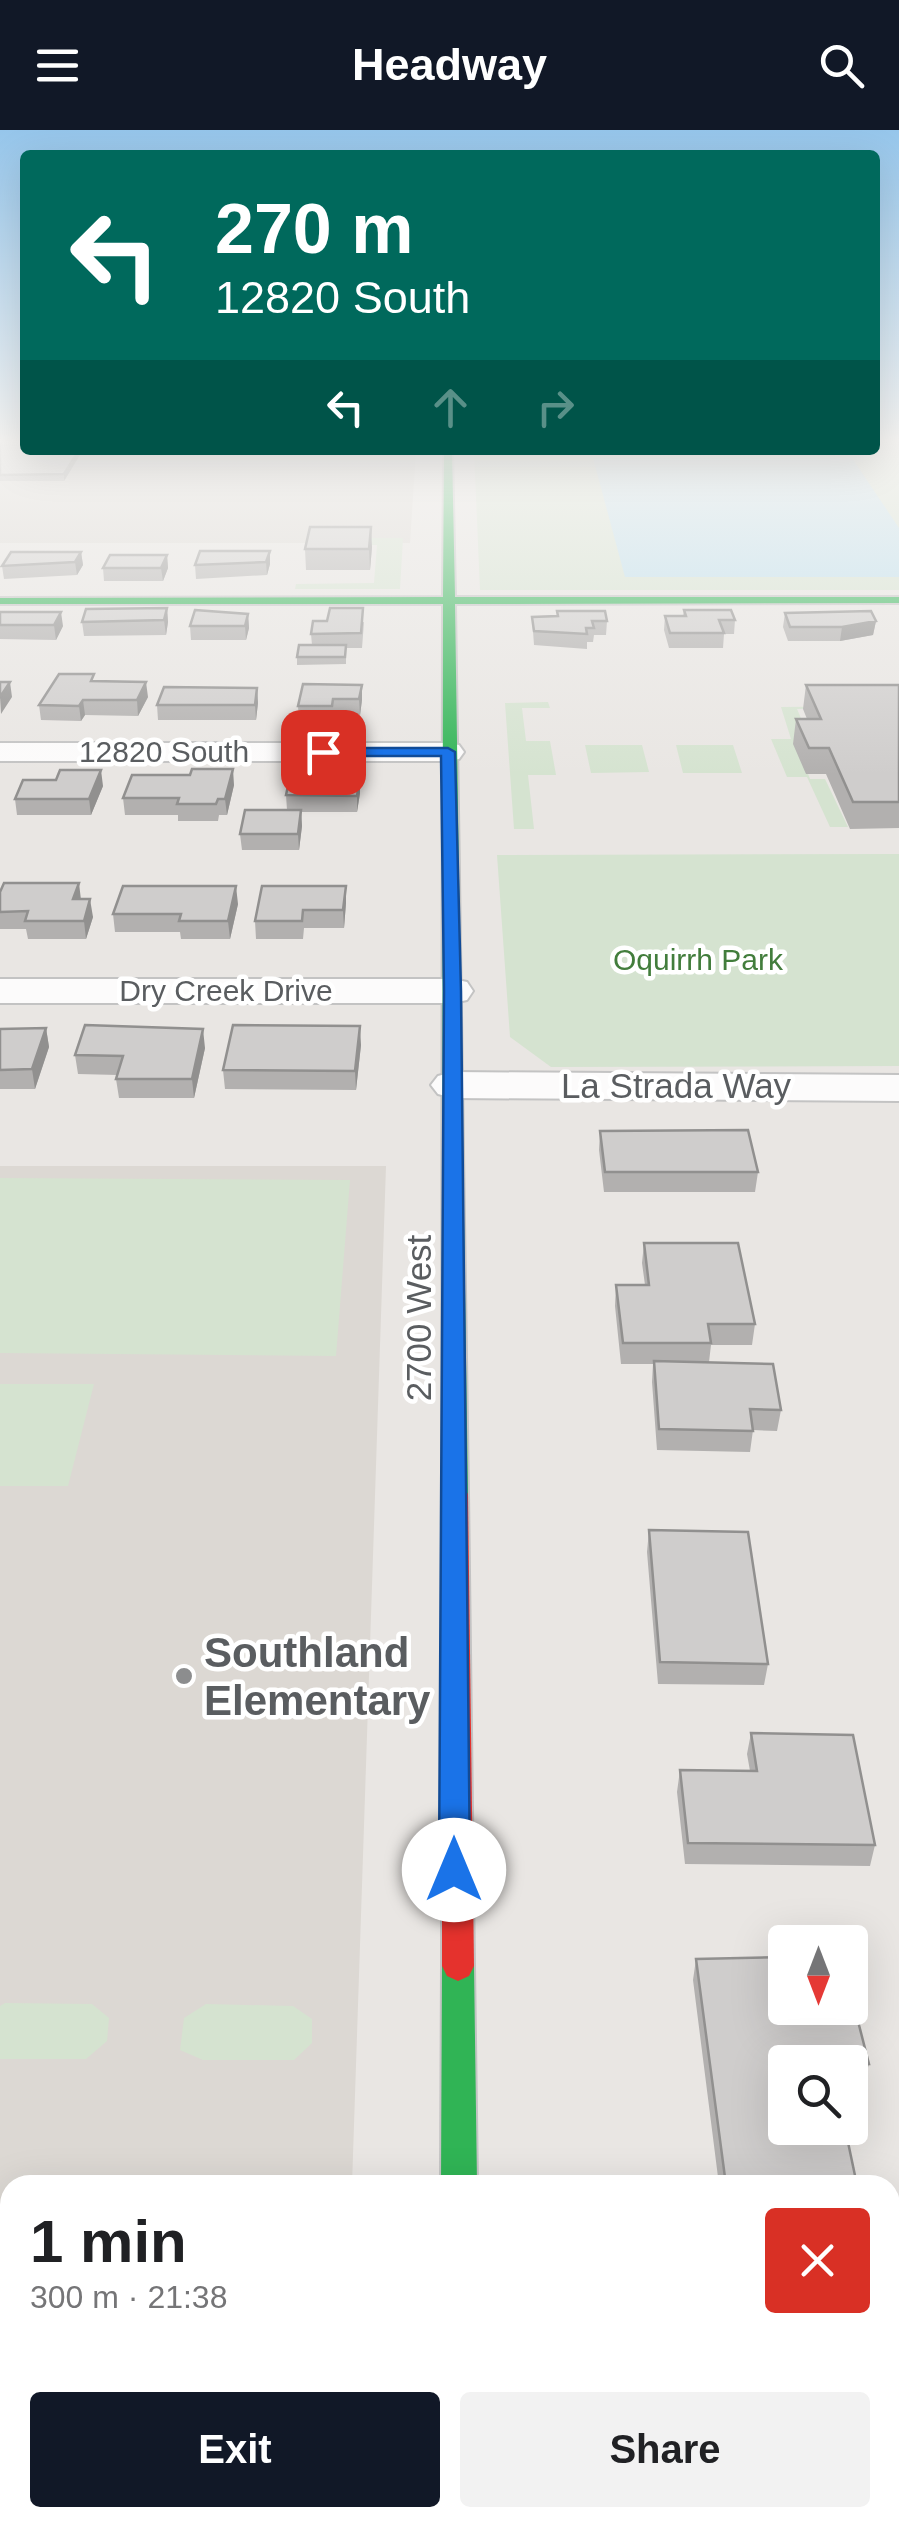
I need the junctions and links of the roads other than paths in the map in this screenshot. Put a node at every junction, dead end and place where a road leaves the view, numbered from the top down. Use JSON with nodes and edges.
{"nodes":[{"id":1,"x":448,"y":551,"type":"edge"},
{"id":2,"x":0,"y":600,"type":"edge"},
{"id":3,"x":448,"y":600,"type":"junction"},
{"id":4,"x":899,"y":600,"type":"edge"},
{"id":5,"x":0,"y":752,"type":"edge"},
{"id":6,"x":448,"y":752,"type":"junction"},
{"id":7,"x":0,"y":991,"type":"edge"},
{"id":8,"x":453,"y":991,"type":"junction"},
{"id":9,"x":453,"y":1085,"type":"junction"},
{"id":10,"x":899,"y":1088,"type":"edge"},
{"id":11,"x":459,"y":2175,"type":"edge"}],
"edges":[{"from":1,"to":3,"type":"main road","name":"2700 West"},
{"from":2,"to":3,"type":"main road"},
{"from":3,"to":4,"type":"main road"},
{"from":3,"to":6,"type":"main road","name":"2700 West"},
{"from":5,"to":6,"type":"street","name":"12820 South"},
{"from":6,"to":8,"type":"main road","name":"2700 West"},
{"from":7,"to":8,"type":"street","name":"Dry Creek Drive"},
{"from":8,"to":9,"type":"main road","name":"2700 West"},
{"from":9,"to":10,"type":"street","name":"La Strada Way"},
{"from":9,"to":11,"type":"main road","name":"2700 West"}]}
